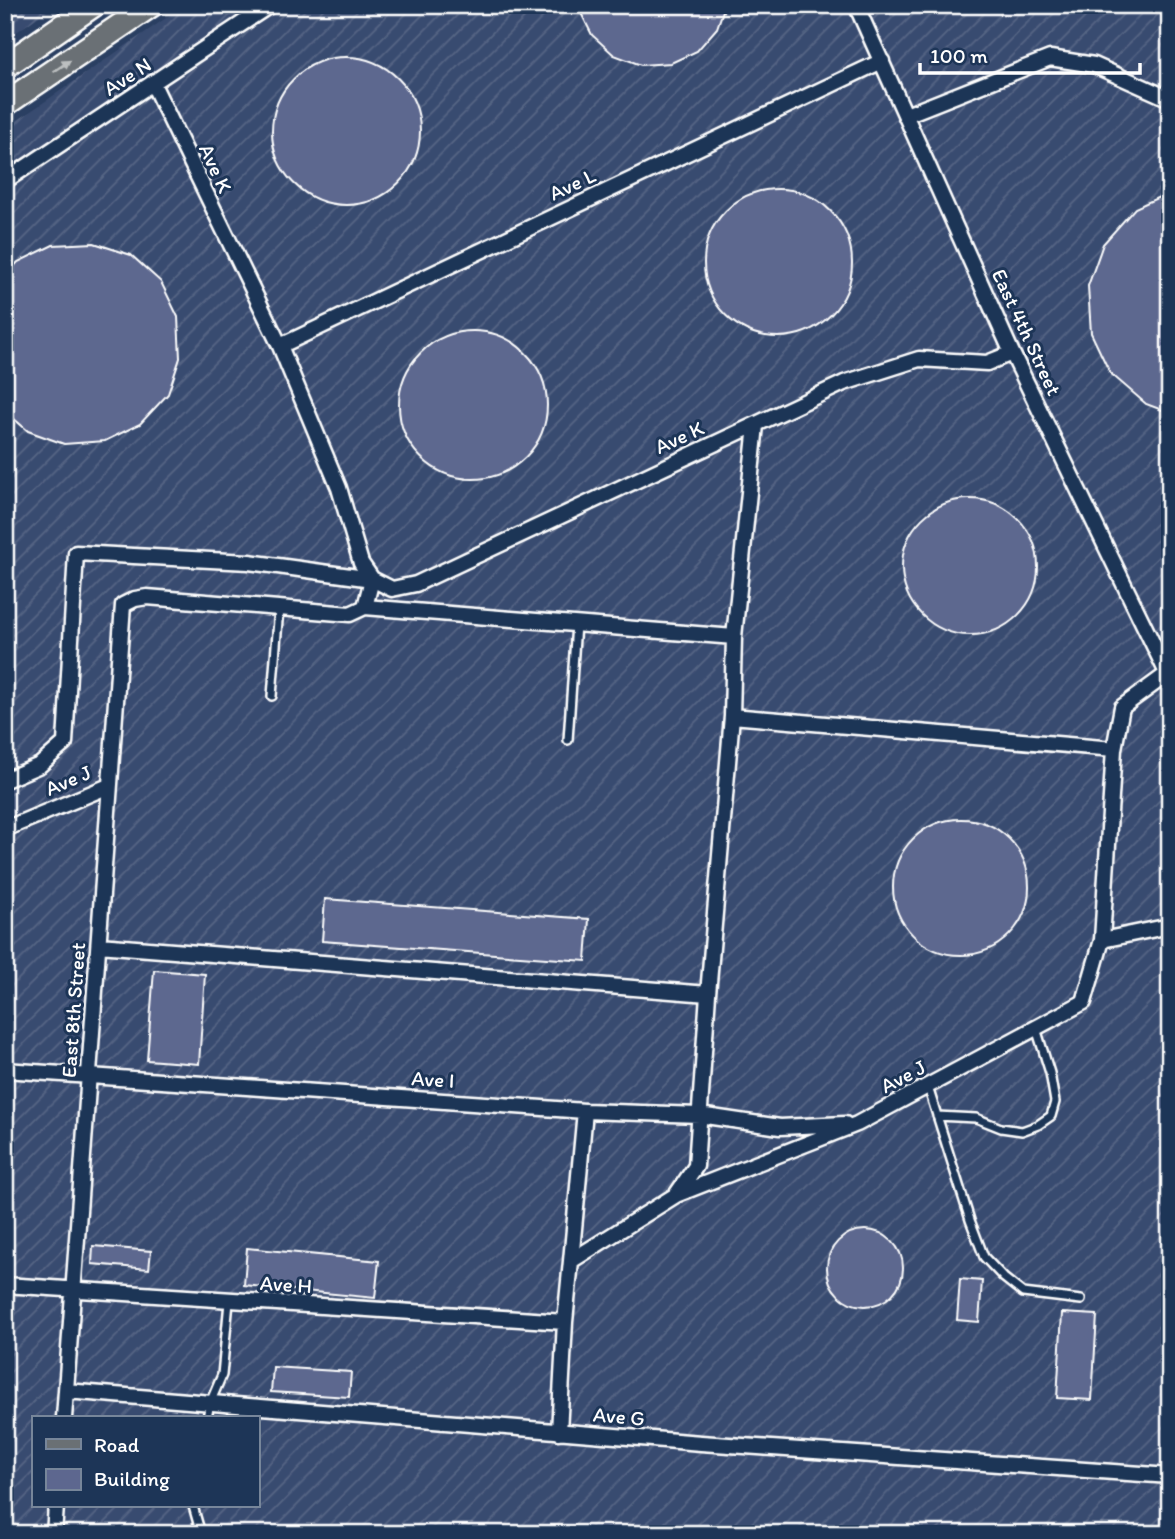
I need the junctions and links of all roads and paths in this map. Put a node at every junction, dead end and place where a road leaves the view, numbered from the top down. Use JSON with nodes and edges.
{"nodes":[{"id":1,"x":93,"y":5,"type":"edge"},
{"id":2,"x":151,"y":5,"type":"edge"},
{"id":3,"x":270,"y":5,"type":"edge"},
{"id":4,"x":856,"y":5,"type":"edge"},
{"id":5,"x":881,"y":61,"type":"junction"},
{"id":6,"x":5,"y":66,"type":"edge"},
{"id":7,"x":153,"y":84,"type":"junction"},
{"id":8,"x":1170,"y":99,"type":"edge"},
{"id":9,"x":5,"y":104,"type":"edge"},
{"id":10,"x":906,"y":115,"type":"junction"},
{"id":11,"x":5,"y":181,"type":"edge"},
{"id":12,"x":280,"y":346,"type":"junction"},
{"id":13,"x":1012,"y":353,"type":"junction"},
{"id":14,"x":756,"y":425,"type":"junction"},
{"id":15,"x":372,"y":579,"type":"junction"},
{"id":16,"x":365,"y":607,"type":"junction"},
{"id":17,"x":279,"y":608,"type":"junction"},
{"id":18,"x":576,"y":624,"type":"junction"},
{"id":19,"x":734,"y":638,"type":"junction"},
{"id":20,"x":1168,"y":673,"type":"edge"},
{"id":21,"x":272,"y":696,"type":"dead end"},
{"id":22,"x":732,"y":716,"type":"junction"},
{"id":23,"x":568,"y":740,"type":"dead end"},
{"id":24,"x":1114,"y":749,"type":"junction"},
{"id":25,"x":5,"y":780,"type":"edge"},
{"id":26,"x":109,"y":786,"type":"junction"},
{"id":27,"x":5,"y":829,"type":"edge"},
{"id":28,"x":1170,"y":926,"type":"edge"},
{"id":29,"x":1102,"y":940,"type":"junction"},
{"id":30,"x":99,"y":945,"type":"junction"},
{"id":31,"x":708,"y":994,"type":"junction"},
{"id":32,"x":1036,"y":1027,"type":"junction"},
{"id":33,"x":5,"y":1070,"type":"edge"},
{"id":34,"x":90,"y":1076,"type":"junction"},
{"id":35,"x":928,"y":1086,"type":"junction"},
{"id":36,"x":585,"y":1111,"type":"junction"},
{"id":37,"x":699,"y":1115,"type":"junction"},
{"id":38,"x":937,"y":1116,"type":"junction"},
{"id":39,"x":857,"y":1124,"type":"junction"},
{"id":40,"x":676,"y":1195,"type":"junction"},
{"id":41,"x":571,"y":1261,"type":"junction"},
{"id":42,"x":5,"y":1285,"type":"edge"},
{"id":43,"x":73,"y":1291,"type":"junction"},
{"id":44,"x":1080,"y":1300,"type":"dead end"},
{"id":45,"x":229,"y":1301,"type":"junction"},
{"id":46,"x":565,"y":1322,"type":"junction"},
{"id":47,"x":66,"y":1391,"type":"junction"},
{"id":48,"x":210,"y":1403,"type":"junction"},
{"id":49,"x":64,"y":1416,"type":"edge"},
{"id":50,"x":207,"y":1416,"type":"edge"},
{"id":51,"x":559,"y":1432,"type":"junction"},
{"id":52,"x":1170,"y":1476,"type":"edge"},
{"id":53,"x":56,"y":1508,"type":"edge"},
{"id":54,"x":194,"y":1508,"type":"edge"},
{"id":55,"x":54,"y":1534,"type":"edge"},
{"id":56,"x":201,"y":1534,"type":"edge"}],
"edges":[{"from":1,"to":6,"type":"main road"},
{"from":9,"to":2,"type":"main road","one_way":true},
{"from":3,"to":7,"type":"street","name":"Ave N"},
{"from":4,"to":5,"type":"street","name":"East 4th Street"},
{"from":5,"to":10,"type":"street","name":"East 4th Street"},
{"from":5,"to":12,"type":"street","name":"Ave L"},
{"from":7,"to":11,"type":"street","name":"Ave N"},
{"from":7,"to":12,"type":"street","name":"Ave K"},
{"from":8,"to":10,"type":"street"},
{"from":10,"to":13,"type":"street","name":"East 4th Street"},
{"from":12,"to":15,"type":"street","name":"Ave K"},
{"from":13,"to":14,"type":"street","name":"Ave K"},
{"from":13,"to":20,"type":"street","name":"East 4th Street"},
{"from":14,"to":15,"type":"street","name":"Ave K"},
{"from":14,"to":19,"type":"street"},
{"from":15,"to":16,"type":"street"},
{"from":15,"to":25,"type":"street","name":"Ave K"},
{"from":16,"to":17,"type":"street"},
{"from":16,"to":18,"type":"street"},
{"from":17,"to":21,"type":"lane"},
{"from":17,"to":26,"type":"street","name":"East 8th Street"},
{"from":18,"to":19,"type":"street"},
{"from":18,"to":23,"type":"lane"},
{"from":19,"to":22,"type":"street"},
{"from":20,"to":24,"type":"street","name":"Ave J"},
{"from":22,"to":24,"type":"street"},
{"from":22,"to":31,"type":"street"},
{"from":24,"to":29,"type":"street","name":"Ave J"},
{"from":26,"to":27,"type":"street","name":"Ave J"},
{"from":26,"to":30,"type":"street","name":"East 8th Street"},
{"from":28,"to":29,"type":"street"},
{"from":29,"to":32,"type":"street","name":"Ave J"},
{"from":30,"to":31,"type":"street"},
{"from":30,"to":34,"type":"street","name":"East 8th Street"},
{"from":31,"to":37,"type":"street"},
{"from":32,"to":35,"type":"street","name":"Ave J"},
{"from":32,"to":38,"type":"lane"},
{"from":33,"to":34,"type":"street","name":"Ave I"},
{"from":34,"to":36,"type":"street","name":"Ave I"},
{"from":34,"to":43,"type":"street","name":"East 8th Street"},
{"from":35,"to":38,"type":"lane"},
{"from":35,"to":39,"type":"street","name":"Ave J"},
{"from":36,"to":37,"type":"street","name":"Ave I"},
{"from":36,"to":41,"type":"street"},
{"from":37,"to":39,"type":"street","name":"Ave I"},
{"from":37,"to":40,"type":"street"},
{"from":38,"to":44,"type":"lane"},
{"from":39,"to":40,"type":"street","name":"Ave J"},
{"from":40,"to":41,"type":"street","name":"Ave J"},
{"from":41,"to":46,"type":"street"},
{"from":42,"to":43,"type":"street","name":"Ave H"},
{"from":43,"to":45,"type":"street","name":"Ave H"},
{"from":43,"to":47,"type":"street","name":"East 8th Street"},
{"from":45,"to":46,"type":"street","name":"Ave H"},
{"from":45,"to":48,"type":"lane"},
{"from":46,"to":51,"type":"street"},
{"from":47,"to":48,"type":"street","name":"Ave G"},
{"from":47,"to":49,"type":"street","name":"East 8th Street"},
{"from":48,"to":50,"type":"lane"},
{"from":48,"to":51,"type":"street","name":"Ave G"},
{"from":51,"to":52,"type":"street","name":"Ave G"},
{"from":53,"to":55,"type":"street"},
{"from":54,"to":56,"type":"lane"}]}
